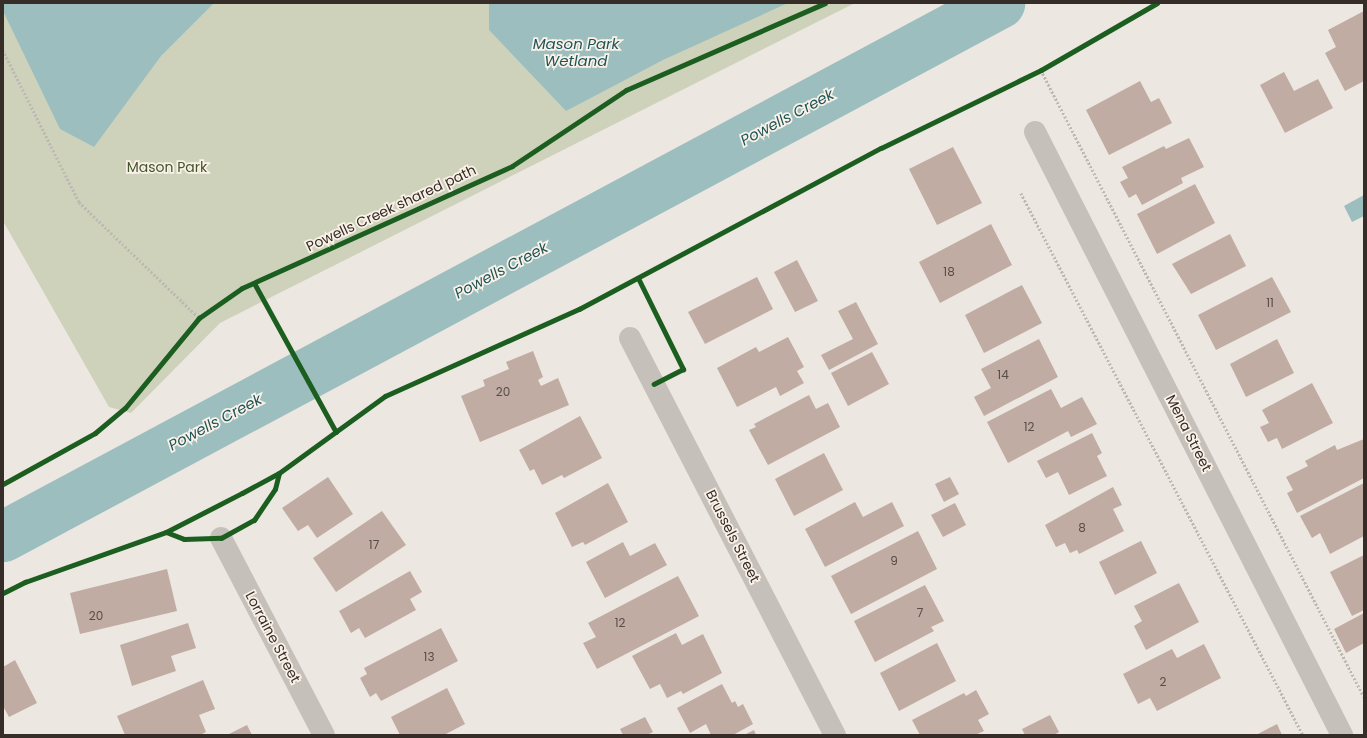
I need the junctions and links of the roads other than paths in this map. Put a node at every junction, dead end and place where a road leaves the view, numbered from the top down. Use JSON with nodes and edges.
{"nodes":[{"id":1,"x":1035,"y":132,"type":"dead end"},
{"id":2,"x":630,"y":338,"type":"dead end"},
{"id":3,"x":221,"y":538,"type":"dead end"},
{"id":4,"x":324,"y":735,"type":"edge"},
{"id":5,"x":835,"y":735,"type":"edge"},
{"id":6,"x":1342,"y":735,"type":"edge"}],
"edges":[{"from":1,"to":6,"type":"street","name":"Mena Street"},
{"from":2,"to":5,"type":"street","name":"Brussels Street"},
{"from":3,"to":4,"type":"street","name":"Lorraine Street"}]}
